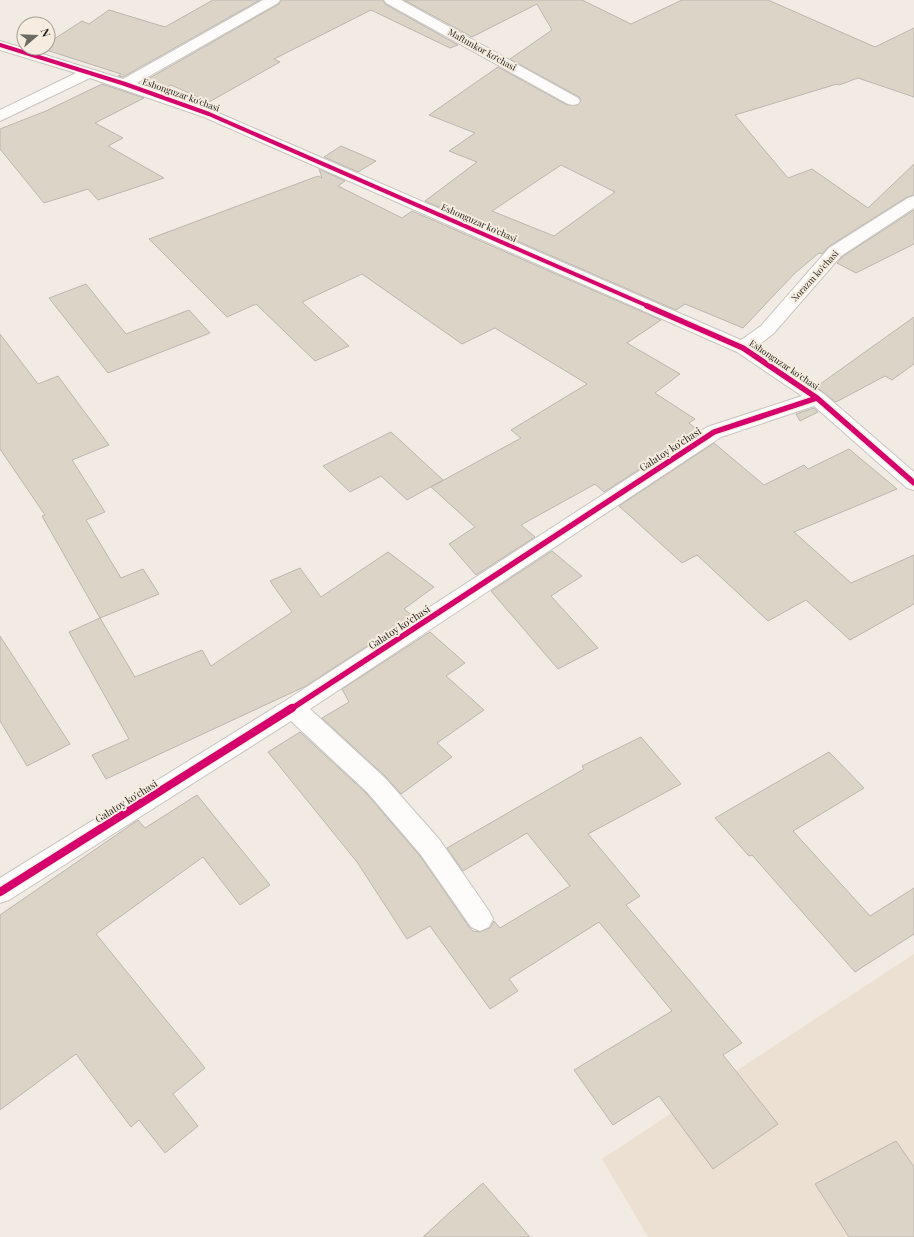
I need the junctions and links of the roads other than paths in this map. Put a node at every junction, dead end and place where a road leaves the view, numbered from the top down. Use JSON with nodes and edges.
{"nodes":[{"id":1,"x":273,"y":0,"type":"edge"},
{"id":2,"x":390,"y":0,"type":"edge"},
{"id":3,"x":0,"y":45,"type":"edge"},
{"id":4,"x":88,"y":73,"type":"junction"},
{"id":5,"x":125,"y":84,"type":"junction"},
{"id":6,"x":573,"y":101,"type":"dead end"},
{"id":7,"x":0,"y":116,"type":"edge"},
{"id":8,"x":914,"y":201,"type":"edge"},
{"id":9,"x":743,"y":348,"type":"junction"},
{"id":10,"x":817,"y":398,"type":"junction"},
{"id":11,"x":914,"y":483,"type":"edge"},
{"id":12,"x":293,"y":708,"type":"junction"},
{"id":13,"x":0,"y":892,"type":"edge"},
{"id":14,"x":480,"y":919,"type":"dead end"}],
"edges":[{"from":1,"to":5,"type":"street"},
{"from":2,"to":6,"type":"street","name":"Maftunkor koʻchasi"},
{"from":3,"to":4,"type":"street","name":"Eshonguzar ko'chasi"},
{"from":4,"to":5,"type":"street","name":"Eshonguzar ko'chasi"},
{"from":4,"to":7,"type":"street"},
{"from":5,"to":9,"type":"street","name":"Eshonguzar ko'chasi"},
{"from":8,"to":9,"type":"street","name":"Xorazm ko'chasi"},
{"from":9,"to":10,"type":"street","name":"Eshonguzar ko'chasi"},
{"from":10,"to":11,"type":"street","name":"Eshonguzar ko'chasi"},
{"from":10,"to":12,"type":"street","name":"Galatoy ko'chasi"},
{"from":12,"to":13,"type":"street","name":"Galatoy ko'chasi"},
{"from":12,"to":14,"type":"street"}]}
